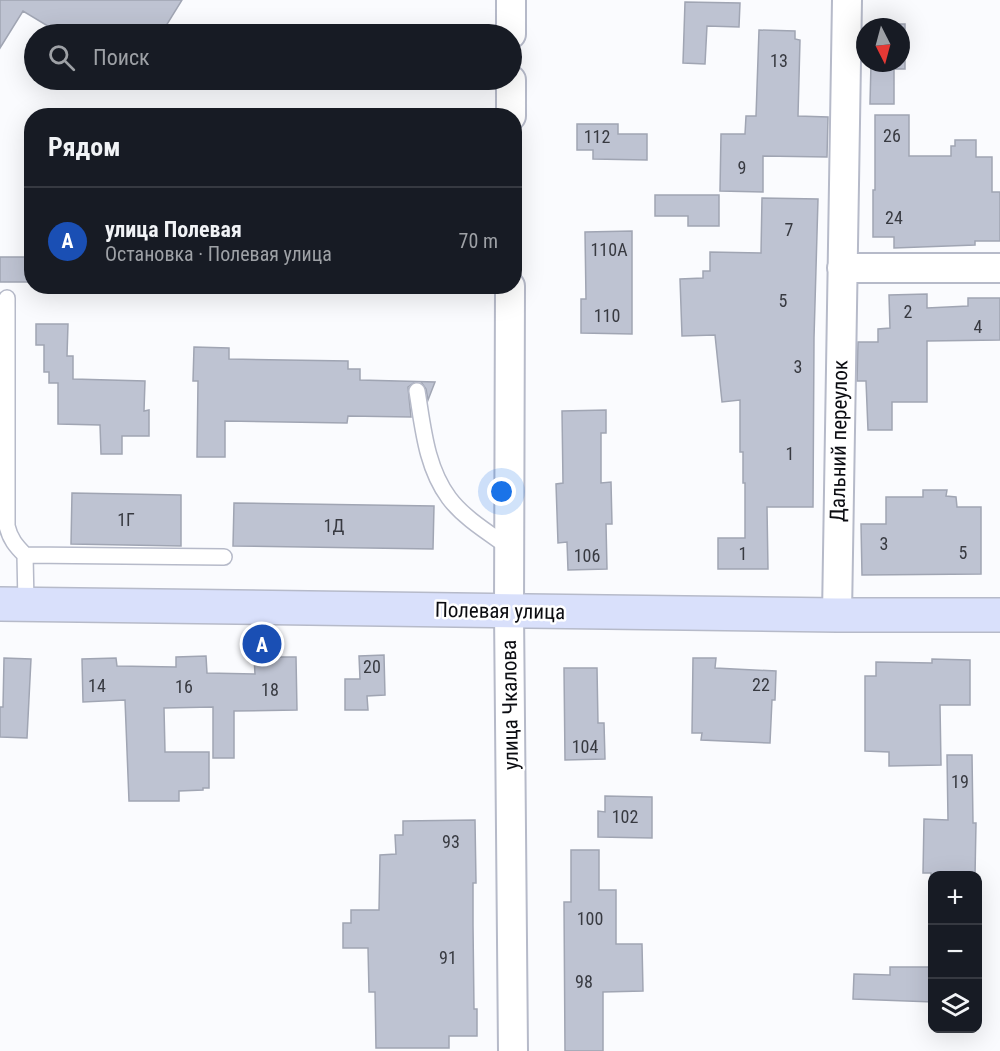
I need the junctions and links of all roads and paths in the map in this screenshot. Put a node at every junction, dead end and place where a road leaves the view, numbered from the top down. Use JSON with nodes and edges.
{"nodes":[{"id":1,"x":511,"y":0,"type":"edge"},
{"id":2,"x":847,"y":0,"type":"edge"},
{"id":3,"x":511,"y":24,"type":"edge"},
{"id":4,"x":511,"y":90,"type":"edge"},
{"id":5,"x":511,"y":108,"type":"edge"},
{"id":6,"x":842,"y":267,"type":"junction"},
{"id":7,"x":1000,"y":268,"type":"edge"},
{"id":8,"x":510,"y":294,"type":"edge"},
{"id":9,"x":7,"y":298,"type":"dead end"},
{"id":10,"x":4,"y":331,"type":"edge"},
{"id":11,"x":417,"y":391,"type":"dead end"},
{"id":12,"x":4,"y":526,"type":"edge"},
{"id":13,"x":510,"y":549,"type":"junction"},
{"id":14,"x":25,"y":555,"type":"junction"},
{"id":15,"x":224,"y":557,"type":"dead end"},
{"id":16,"x":13,"y":604,"type":"edge"},
{"id":17,"x":509,"y":611,"type":"junction"},
{"id":18,"x":837,"y":615,"type":"junction"},
{"id":19,"x":1000,"y":615,"type":"edge"},
{"id":20,"x":513,"y":1051,"type":"edge"}],
"edges":[{"from":1,"to":3,"type":"street"},
{"from":2,"to":6,"type":"street","name":"Дальний переулок"},
{"from":4,"to":5,"type":"street"},
{"from":6,"to":7,"type":"street"},
{"from":6,"to":18,"type":"street","name":"Дальний переулок"},
{"from":8,"to":13,"type":"street","name":"улица Чкалова"},
{"from":9,"to":10,"type":"lane"},
{"from":10,"to":12,"type":"lane"},
{"from":11,"to":13,"type":"lane"},
{"from":12,"to":14,"type":"lane"},
{"from":13,"to":17,"type":"street","name":"улица Чкалова"},
{"from":14,"to":15,"type":"lane"},
{"from":14,"to":16,"type":"lane"},
{"from":16,"to":17,"type":"main road","name":"Полевая улица"},
{"from":17,"to":18,"type":"main road","name":"Полевая улица"},
{"from":17,"to":20,"type":"street","name":"улица Чкалова"},
{"from":18,"to":19,"type":"main road","name":"Полевая улица"}]}
